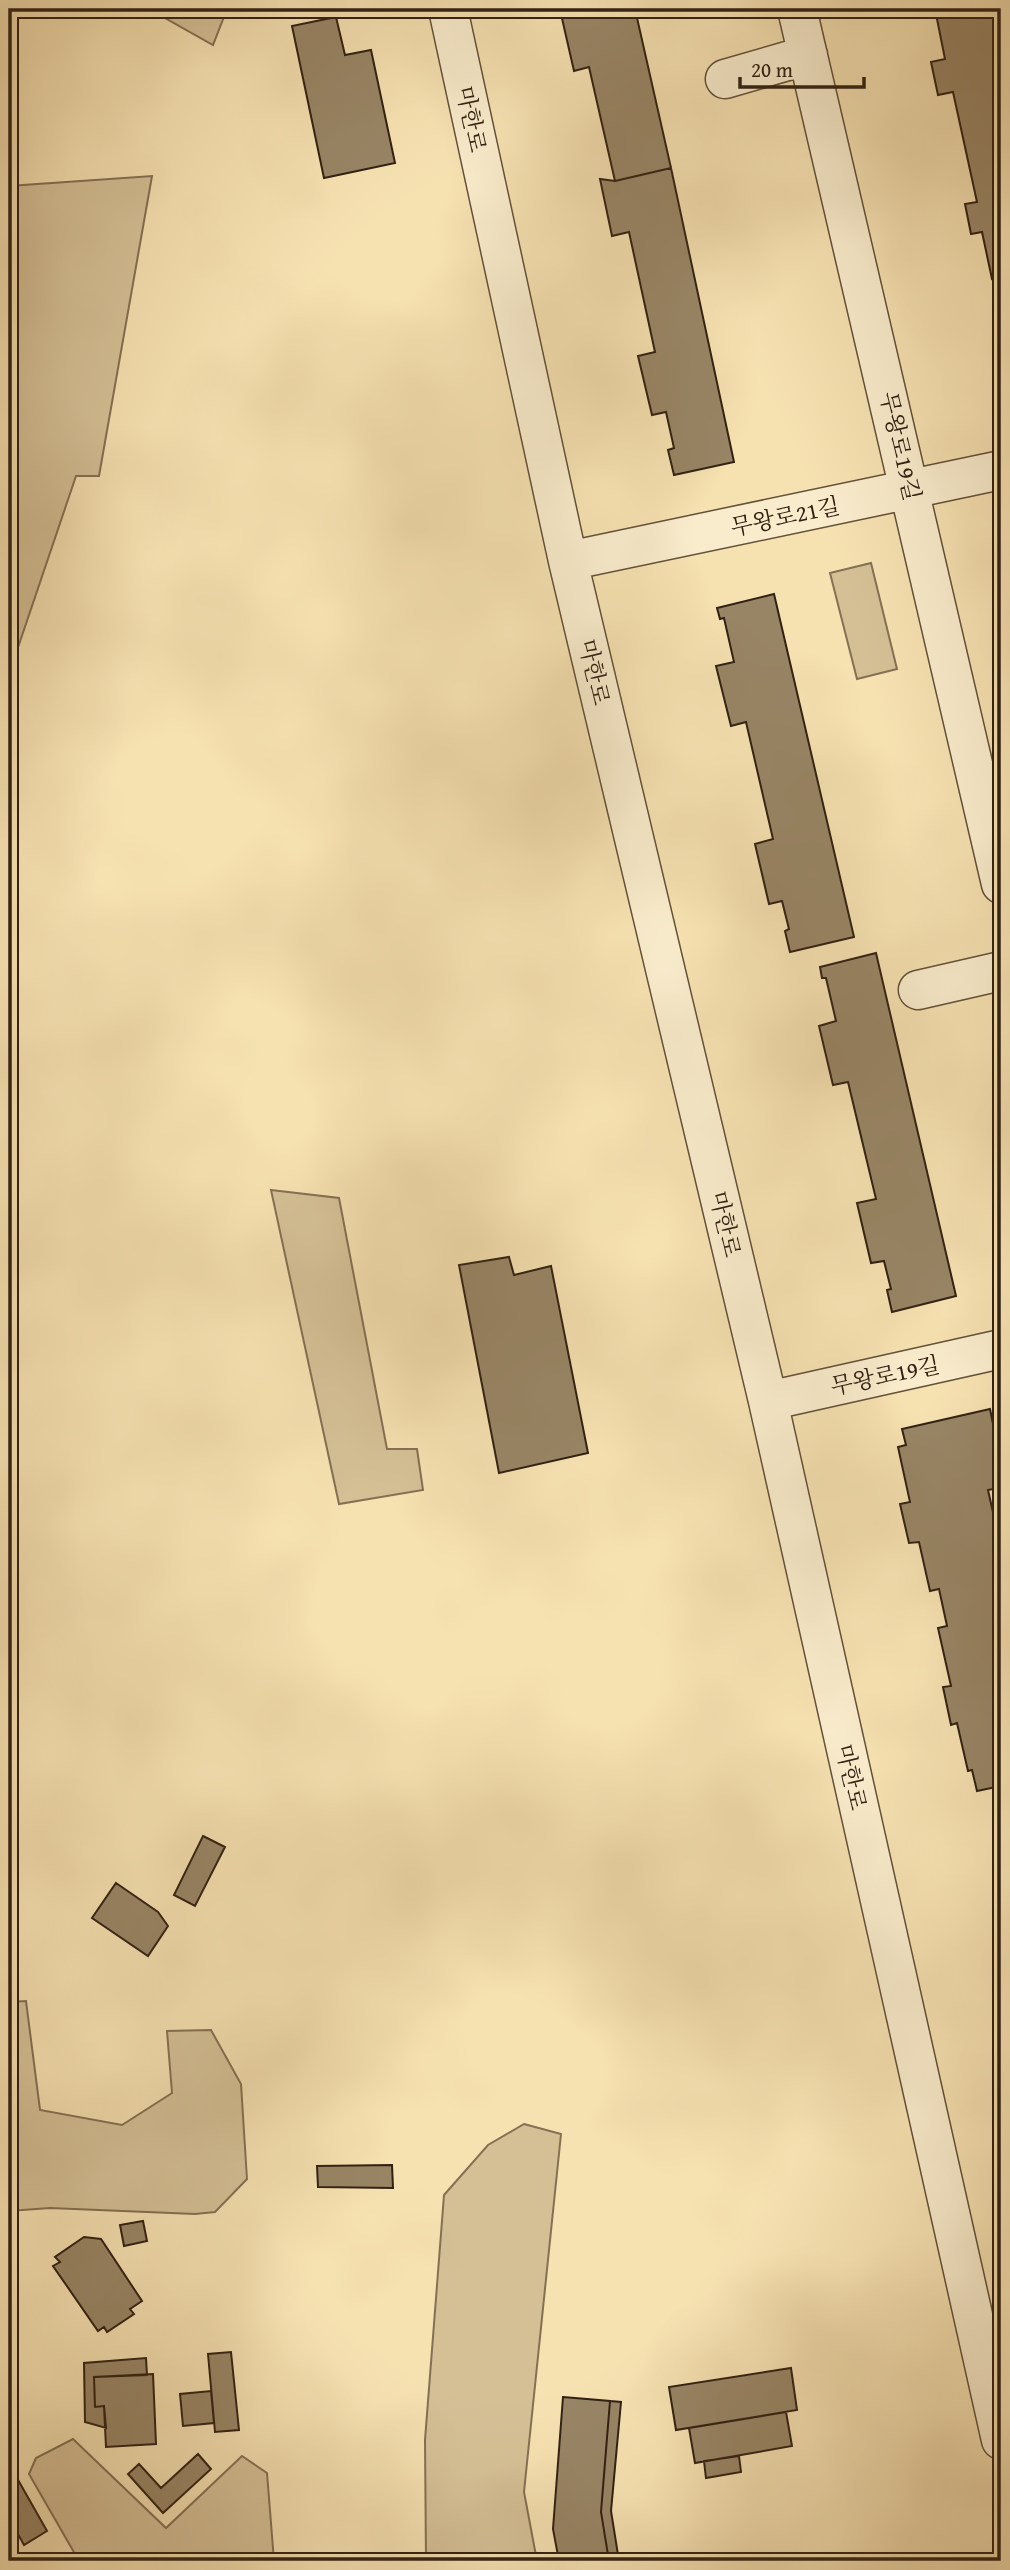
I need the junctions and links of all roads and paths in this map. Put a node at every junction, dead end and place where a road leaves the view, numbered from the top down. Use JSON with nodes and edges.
{"nodes":[{"id":1,"x":448,"y":9,"type":"edge"},
{"id":2,"x":797,"y":9,"type":"edge"},
{"id":3,"x":808,"y":55,"type":"junction"},
{"id":4,"x":725,"y":79,"type":"dead end"},
{"id":5,"x":1001,"y":470,"type":"edge"},
{"id":6,"x":912,"y":490,"type":"junction"},
{"id":7,"x":568,"y":561,"type":"junction"},
{"id":8,"x":1001,"y":884,"type":"edge"},
{"id":9,"x":1001,"y":971,"type":"edge"},
{"id":10,"x":919,"y":990,"type":"dead end"},
{"id":11,"x":1001,"y":1349,"type":"edge"},
{"id":12,"x":768,"y":1401,"type":"junction"},
{"id":13,"x":1001,"y":2440,"type":"edge"}],
"edges":[{"from":1,"to":7,"type":"street","name":"마한로"},
{"from":2,"to":3,"type":"street","name":"무왕로19길"},
{"from":3,"to":4,"type":"street"},
{"from":3,"to":6,"type":"street","name":"무왕로19길"},
{"from":5,"to":6,"type":"street","name":"무왕로21길"},
{"from":6,"to":7,"type":"street","name":"무왕로21길"},
{"from":6,"to":8,"type":"street","name":"무왕로19길"},
{"from":7,"to":12,"type":"street","name":"마한로"},
{"from":9,"to":10,"type":"street"},
{"from":11,"to":12,"type":"street","name":"무왕로19길"},
{"from":12,"to":13,"type":"street","name":"마한로"}]}
